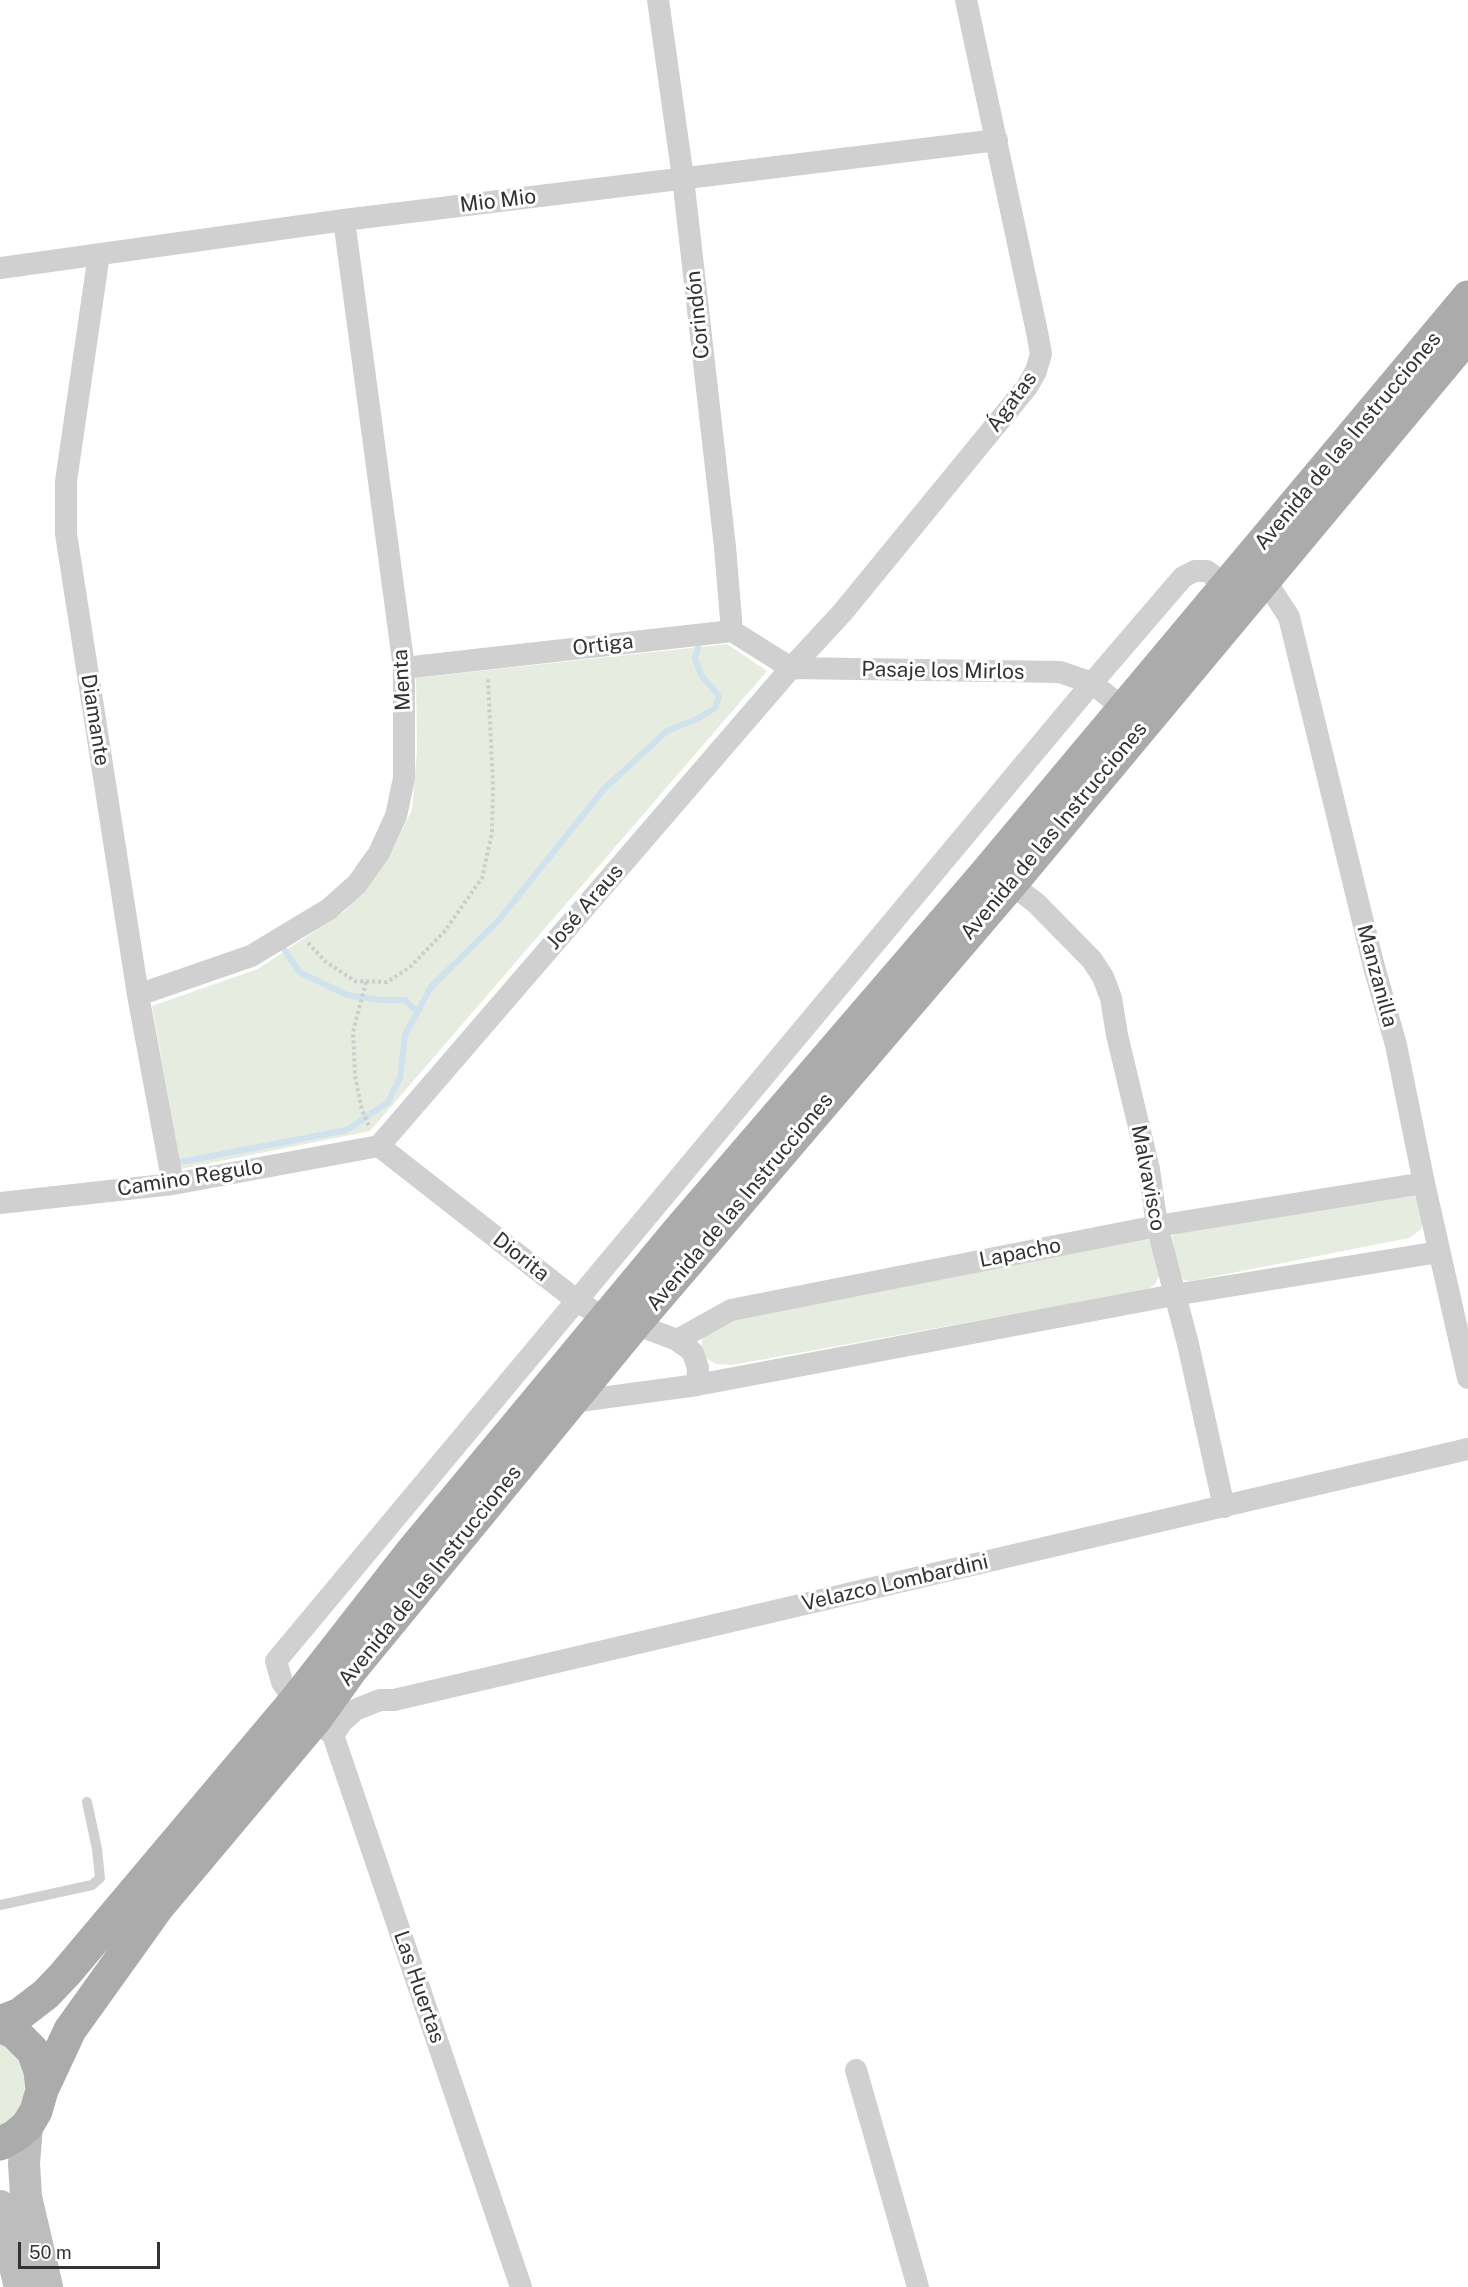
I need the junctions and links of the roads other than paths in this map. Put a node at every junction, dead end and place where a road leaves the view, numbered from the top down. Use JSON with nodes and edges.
{"nodes":[{"id":1,"x":658,"y":0,"type":"edge"},
{"id":2,"x":966,"y":0,"type":"edge"},
{"id":3,"x":997,"y":140,"type":"junction"},
{"id":4,"x":683,"y":178,"type":"junction"},
{"id":5,"x":344,"y":220,"type":"junction"},
{"id":6,"x":99,"y":254,"type":"junction"},
{"id":7,"x":0,"y":267,"type":"edge"},
{"id":8,"x":1468,"y":297,"type":"edge"},
{"id":9,"x":1468,"y":336,"type":"edge"},
{"id":10,"x":1265,"y":580,"type":"junction"},
{"id":11,"x":1227,"y":586,"type":"junction"},
{"id":12,"x":732,"y":631,"type":"junction"},
{"id":13,"x":404,"y":668,"type":"junction"},
{"id":14,"x":791,"y":668,"type":"junction"},
{"id":15,"x":1092,"y":682,"type":"junction"},
{"id":16,"x":1124,"y":709,"type":"junction"},
{"id":17,"x":1011,"y":884,"type":"junction"},
{"id":18,"x":138,"y":995,"type":"junction"},
{"id":19,"x":375,"y":1138,"type":"junction"},
{"id":20,"x":173,"y":1184,"type":"junction"},
{"id":21,"x":1424,"y":1184,"type":"junction"},
{"id":22,"x":0,"y":1203,"type":"edge"},
{"id":23,"x":1157,"y":1226,"type":"junction"},
{"id":24,"x":1439,"y":1252,"type":"junction"},
{"id":25,"x":1174,"y":1295,"type":"junction"},
{"id":26,"x":576,"y":1300,"type":"junction"},
{"id":27,"x":620,"y":1321,"type":"junction"},
{"id":28,"x":677,"y":1340,"type":"junction"},
{"id":29,"x":1468,"y":1378,"type":"edge"},
{"id":30,"x":697,"y":1385,"type":"junction"},
{"id":31,"x":572,"y":1402,"type":"junction"},
{"id":32,"x":1468,"y":1449,"type":"edge"},
{"id":33,"x":1224,"y":1507,"type":"junction"},
{"id":34,"x":314,"y":1719,"type":"junction"},
{"id":35,"x":87,"y":1802,"type":"dead end"},
{"id":36,"x":0,"y":1905,"type":"edge"},
{"id":37,"x":0,"y":2024,"type":"edge"},
{"id":38,"x":856,"y":2070,"type":"dead end"},
{"id":39,"x":35,"y":2109,"type":"junction"},
{"id":40,"x":0,"y":2144,"type":"edge"},
{"id":41,"x":0,"y":2206,"type":"edge"},
{"id":42,"x":20,"y":2287,"type":"edge"},
{"id":43,"x":47,"y":2287,"type":"edge"},
{"id":44,"x":521,"y":2287,"type":"edge"},
{"id":45,"x":918,"y":2287,"type":"edge"}],
"edges":[{"from":1,"to":4,"type":"street","name":"Corindón"},
{"from":2,"to":3,"type":"street","name":"Ágatas"},
{"from":3,"to":4,"type":"street","name":"Mio Mio"},
{"from":3,"to":14,"type":"street","name":"Ágatas"},
{"from":4,"to":5,"type":"street","name":"Mio Mio"},
{"from":4,"to":12,"type":"street","name":"Corindón"},
{"from":5,"to":6,"type":"street","name":"Mio Mio"},
{"from":5,"to":13,"type":"street","name":"Menta"},
{"from":6,"to":7,"type":"street","name":"Mio Mio"},
{"from":6,"to":18,"type":"street","name":"Diamante"},
{"from":8,"to":11,"type":"main road","name":"Avenida de las Instrucciones"},
{"from":9,"to":10,"type":"main road","name":"Avenida de las Instrucciones"},
{"from":10,"to":17,"type":"main road","name":"Avenida de las Instrucciones"},
{"from":10,"to":21,"type":"street","name":"Manzanilla"},
{"from":11,"to":15,"type":"street"},
{"from":11,"to":16,"type":"main road","name":"Avenida de las Instrucciones"},
{"from":12,"to":13,"type":"street","name":"Ortiga"},
{"from":12,"to":14,"type":"street"},
{"from":13,"to":18,"type":"street","name":"Menta"},
{"from":14,"to":15,"type":"street","name":"Pasaje los Mirlos"},
{"from":14,"to":19,"type":"street","name":"José Araus"},
{"from":15,"to":16,"type":"street"},
{"from":15,"to":26,"type":"street"},
{"from":16,"to":27,"type":"main road","name":"Avenida de las Instrucciones"},
{"from":17,"to":23,"type":"street","name":"Malvavisco"},
{"from":17,"to":27,"type":"main road","name":"Avenida de las Instrucciones"},
{"from":18,"to":20,"type":"street","name":"Diamante"},
{"from":19,"to":20,"type":"street","name":"Camino Regulo"},
{"from":19,"to":26,"type":"street","name":"Diorita"},
{"from":20,"to":22,"type":"street","name":"Camino Regulo"},
{"from":21,"to":23,"type":"street","name":"Lapacho"},
{"from":21,"to":24,"type":"street","name":"Manzanilla"},
{"from":23,"to":25,"type":"street","name":"Malvavisco"},
{"from":23,"to":28,"type":"street","name":"Lapacho"},
{"from":24,"to":25,"type":"street"},
{"from":24,"to":29,"type":"street","name":"Manzanilla"},
{"from":25,"to":30,"type":"street"},
{"from":25,"to":33,"type":"street","name":"Malvavisco"},
{"from":26,"to":27,"type":"street","name":"Diorita"},
{"from":26,"to":34,"type":"street"},
{"from":27,"to":28,"type":"street","name":"Diorita"},
{"from":27,"to":31,"type":"main road","name":"Avenida de las Instrucciones"},
{"from":27,"to":34,"type":"main road","name":"Avenida de las Instrucciones"},
{"from":28,"to":30,"type":"street"},
{"from":30,"to":31,"type":"street"},
{"from":31,"to":34,"type":"main road","name":"Avenida de las Instrucciones"},
{"from":32,"to":33,"type":"street","name":"Velazco Lombardini"},
{"from":33,"to":34,"type":"street","name":"Velazco Lombardini"},
{"from":34,"to":37,"type":"main road","name":"Avenida de las Instrucciones"},
{"from":34,"to":39,"type":"main road","name":"Avenida de las Instrucciones"},
{"from":34,"to":44,"type":"street","name":"Las Huertas"},
{"from":35,"to":36,"type":"lane"},
{"from":37,"to":39,"type":"main road"},
{"from":38,"to":45,"type":"street"},
{"from":39,"to":40,"type":"main road"},
{"from":39,"to":43,"type":"main road"},
{"from":41,"to":42,"type":"main road"}]}
